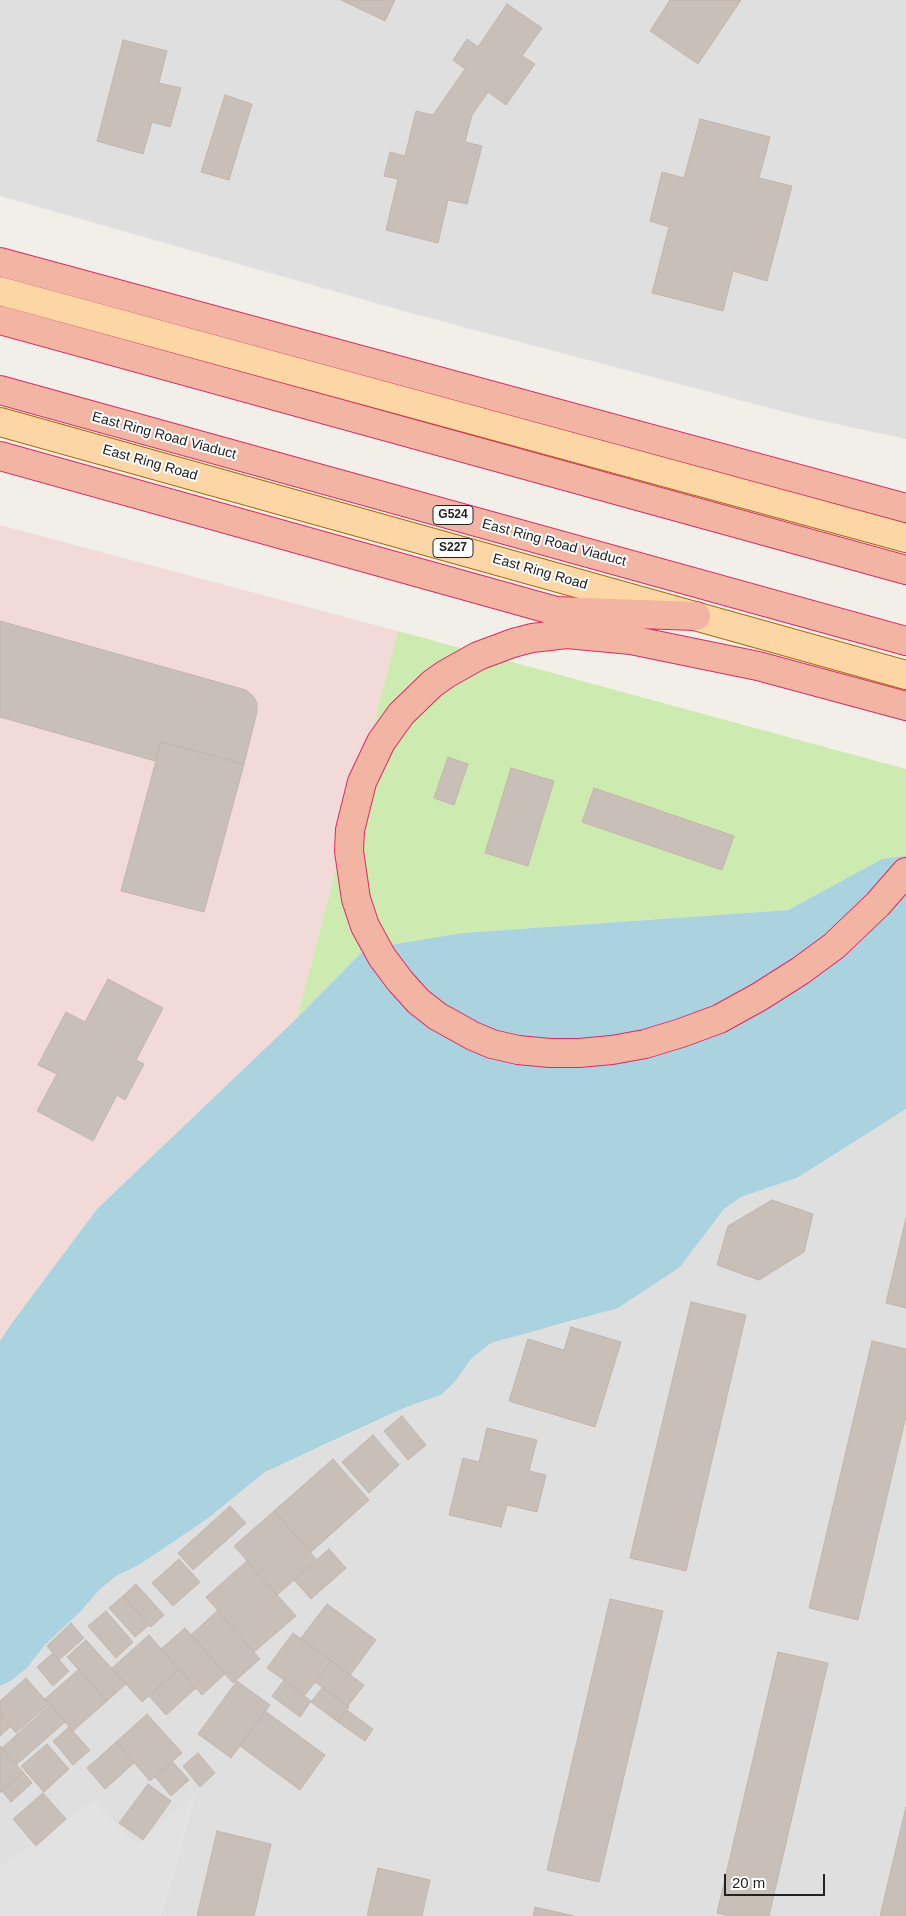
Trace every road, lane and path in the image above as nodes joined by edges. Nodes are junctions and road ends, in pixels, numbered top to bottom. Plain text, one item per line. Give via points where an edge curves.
1 (0, 262) edge
2 (0, 291) edge
3 (0, 320) edge
4 (0, 390) edge
5 (0, 422) edge
6 (0, 456) edge
7 (906, 508) edge
8 (906, 538) edge
9 (906, 570) edge
10 (696, 616) junction
11 (906, 641) edge
12 (906, 675) edge
13 (906, 706) edge
14 (906, 872) edge

1 - 7 highway
2 - 8 main road
3 - 9 highway
4 - 11 highway, East Ring Road Viaduct / G524
5 - 10 main road, East Ring Road / S227
6 - 10 highway via 556,612
10 - 12 main road, East Ring Road / S227
13 - 14 highway via 758,666 631,640 568,634 532,638 478,656 446,674 401,714 381,742 362,782 350,830 349,851 356,899 365,926 382,957 418,1001 437,1016 492,1044 550,1053 612,1050 644,1044 719,1019 767,992 834,946

